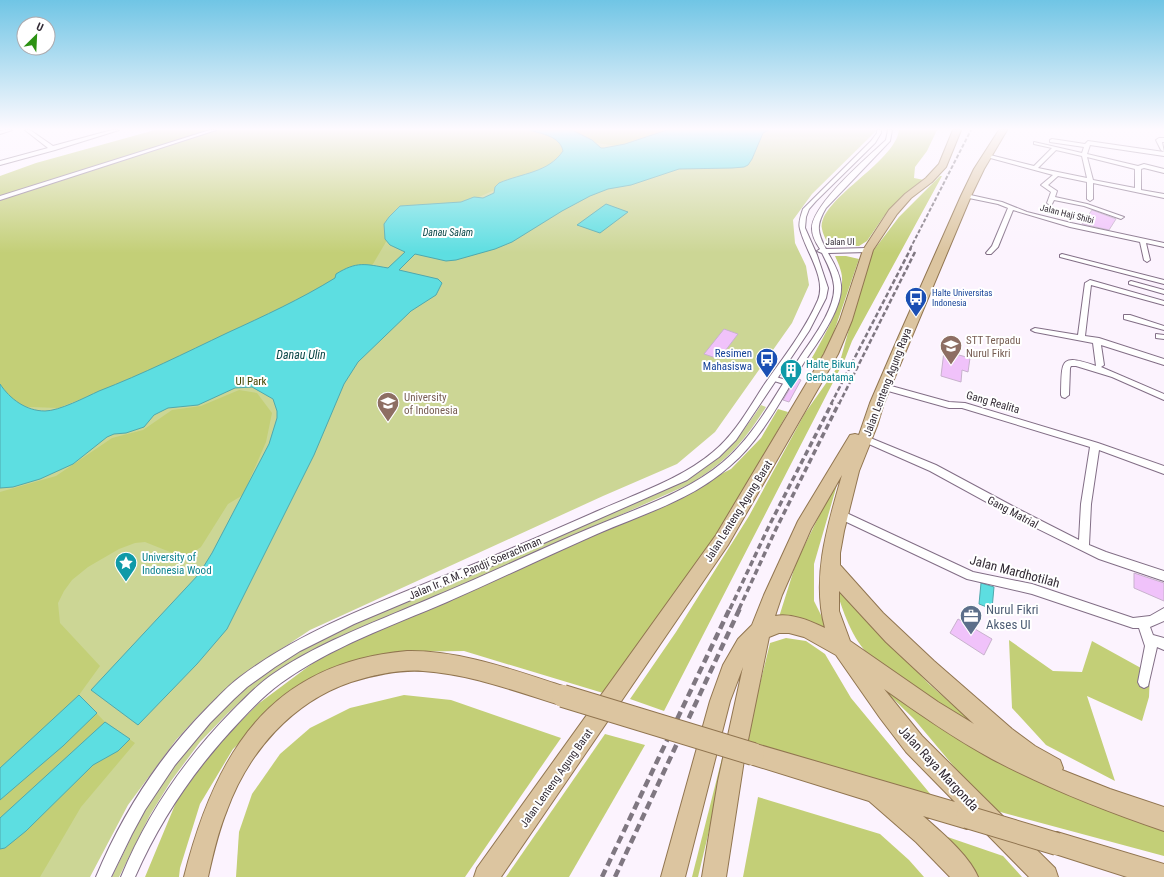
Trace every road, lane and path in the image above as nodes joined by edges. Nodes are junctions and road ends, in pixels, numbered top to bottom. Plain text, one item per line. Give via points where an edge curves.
1 (73, 171) edge
2 (85, 171) edge
3 (844, 171) edge
4 (857, 171) edge
5 (937, 171) edge
6 (977, 171) edge
7 (1046, 171) edge
8 (1088, 171) edge
9 (1138, 171) edge
10 (1057, 174) junction
11 (1090, 180) junction
12 (1138, 190) junction
13 (0, 194) edge
14 (966, 196) junction
15 (1164, 196) edge
16 (0, 198) edge
17 (1090, 198) dead end
18 (1011, 208) junction
19 (806, 209) junction
20 (820, 212) junction
21 (1121, 216) dead end
22 (1143, 242) junction
23 (1164, 246) edge
24 (819, 253) junction
25 (866, 253) junction
26 (989, 253) dead end
27 (1062, 256) dead end
28 (1147, 260) dead end
29 (1164, 282) edge
30 (1131, 283) dead end
31 (1164, 292) edge
32 (1164, 303) edge
33 (1127, 317) dead end
34 (1164, 328) edge
35 (1035, 330) dead end
36 (1082, 337) junction
37 (1096, 340) junction
38 (1164, 362) edge
39 (1100, 365) dead end
40 (773, 378) junction
41 (787, 383) junction
42 (880, 395) junction
43 (1065, 395) dead end
44 (1164, 397) edge
45 (865, 439) junction
46 (1095, 445) junction
47 (1164, 470) edge
48 (840, 514) junction
49 (1084, 547) junction
50 (830, 566) junction
51 (1164, 576) edge
52 (1164, 613) edge
53 (1143, 624) junction
54 (760, 631) junction
55 (1149, 639) junction
56 (1164, 644) edge
57 (844, 648) junction
58 (1144, 682) dead end
59 (871, 790) junction
60 (1164, 818) edge
61 (204, 840) junction
62 (1164, 876) edge
63 (103, 877) edge
64 (128, 877) edge
65 (196, 877) edge
66 (202, 877) edge
67 (486, 877) edge
68 (673, 877) edge
69 (714, 877) edge
70 (966, 877) edge
71 (1046, 877) edge

1 - 13 street
2 - 16 street
3 - 19 street
4 - 20 street
5 - 25 main road, Jalan Lenteng Agung Barat via 893,212
6 - 14 main road, Jalan Lenteng Agung Raya
7 - 10 street
8 - 11 street
9 - 12 street
10 - 11 street
10 - 21 street via 1044,185 1054,191 1050,201 1085,205
11 - 12 street
11 - 17 street
12 - 15 street
14 - 18 street, Jalan Haji Shibi via 995,201
14 - 42 main road, Jalan Lenteng Agung Raya
18 - 22 street, Jalan Haji Shibi
18 - 26 street via 995,247
19 - 20 street
19 - 24 street via 802,228
20 - 24 street via 815,228
22 - 23 street, Jalan Haji Shibi
22 - 28 street
24 - 25 street, Jalan UI
24 - 40 street, Jalan Ir. R.M. Pandji Soerachman via 824,288 822,298 805,331
24 - 41 street, Jalan Ir. R.M. Pandji Soerachman via 836,279 838,290 835,303
25 - 67 main road, Jalan Lenteng Agung Barat via 846,320 831,354 722,540
27 - 29 street
30 - 31 street
32 - 36 street via 1090,282
33 - 34 street
35 - 36 street
36 - 37 street
37 - 38 street
37 - 39 street
40 - 41 street
40 - 63 street, Jalan Ir. R.M. Pandji Soerachman via 733,438 716,455 684,477 333,628 284,654 245,681 196,727 127,828
41 - 64 street, Jalan Ir. R.M. Pandji Soerachman via 742,449 711,476 693,487 443,599 342,640 285,672 264,688 227,724 188,770 149,830
42 - 45 main road, Jalan Lenteng Agung Raya
42 - 46 street, Gang Realita via 949,405 962,404
42 - 54 main road via 850,451 804,526
43 - 44 street via 1066,368 1068,362 1072,362 1116,376
45 - 48 main road, Jalan Lenteng Agung Raya via 851,471
45 - 49 street, Gang Matrial via 920,461
46 - 47 street, Gang Realita
46 - 49 street via 1086,504
48 - 50 main road, Jalan Lenteng Agung Raya
48 - 53 street, Jalan Mardhotilah via 971,576 1015,584 1122,620
49 - 51 street, Gang Matrial
50 - 57 main road, Jalan Lenteng Agung Raya via 830,610
50 - 60 main road via 850,591 907,650 1001,734 1049,766
52 - 53 street
53 - 55 street
54 - 57 main road via 777,625 795,626 814,632
54 - 68 main road via 743,647 728,677 695,789
54 - 69 main road via 729,781
55 - 56 street
55 - 58 street via 1151,646
57 - 60 main road via 932,709 1004,753 1061,781
57 - 71 main road, Jalan Raya Margonda via 887,711 914,744
59 - 61 main road, bridge via 468,668 405,661 341,675 287,705 250,743 231,773 215,806
59 - 62 main road, bridge
59 - 70 main road via 932,840
61 - 65 main road
61 - 66 main road

